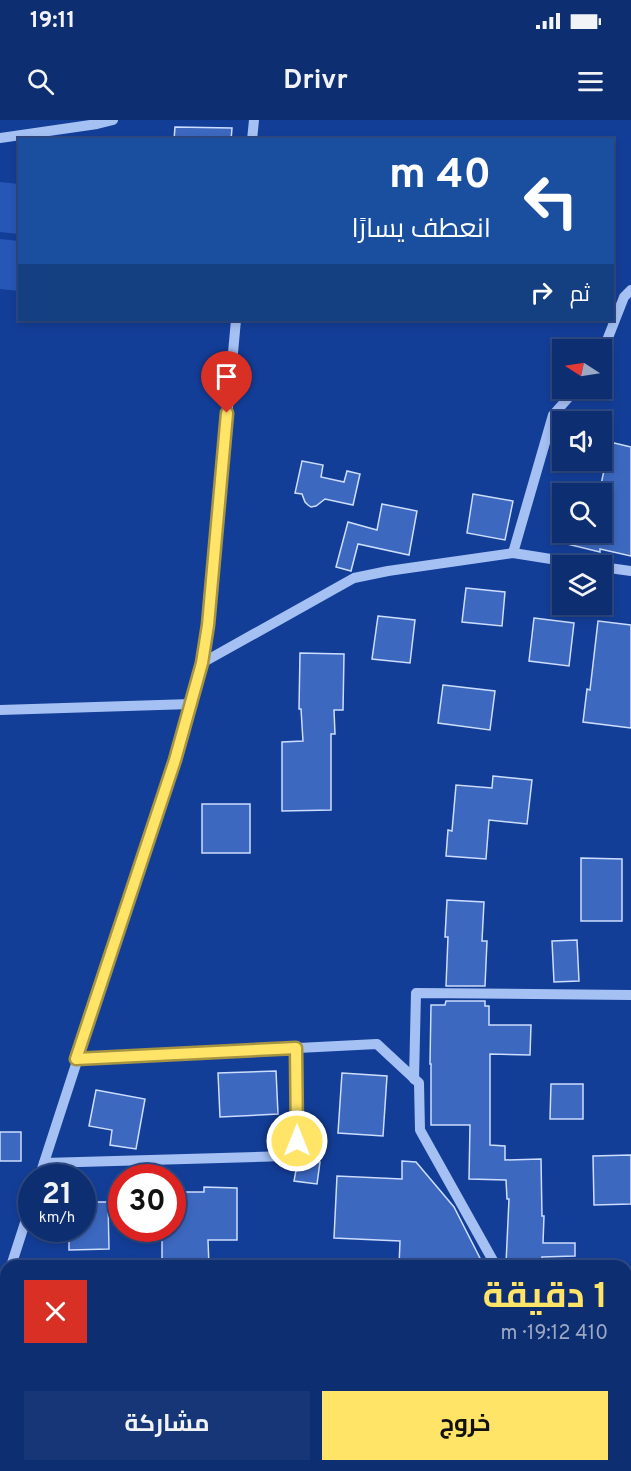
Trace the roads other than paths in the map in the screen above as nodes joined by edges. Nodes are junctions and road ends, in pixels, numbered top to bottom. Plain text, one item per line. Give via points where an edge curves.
1 (113, 120) edge
2 (254, 120) edge
3 (0, 138) edge
4 (252, 138) edge
5 (631, 290) edge
6 (236, 321) edge
7 (608, 339) edge
8 (568, 399) edge
9 (513, 553) junction
10 (552, 559) edge
11 (612, 568) edge
12 (631, 571) edge
13 (202, 663) junction
14 (191, 704) junction
15 (0, 710) edge
16 (631, 995) edge
17 (296, 1048) junction
18 (76, 1059) junction
19 (414, 1079) junction
20 (44, 1163) joint
21 (19, 1242) edge
22 (13, 1260) edge
23 (493, 1260) edge

1 - 3 street
2 - 4 street
5 - 7 street via 624,297
6 - 13 street
8 - 9 street via 553,416
9 - 10 street
9 - 13 street via 354,578
11 - 12 street
13 - 14 street
14 - 15 street
14 - 18 street
16 - 19 street via 416,993
17 - 18 street
17 - 19 street via 377,1044
17 - 20 street via 297,1141 287,1155
18 - 20 street
19 - 23 street via 419,1083 420,1130
21 - 22 street

